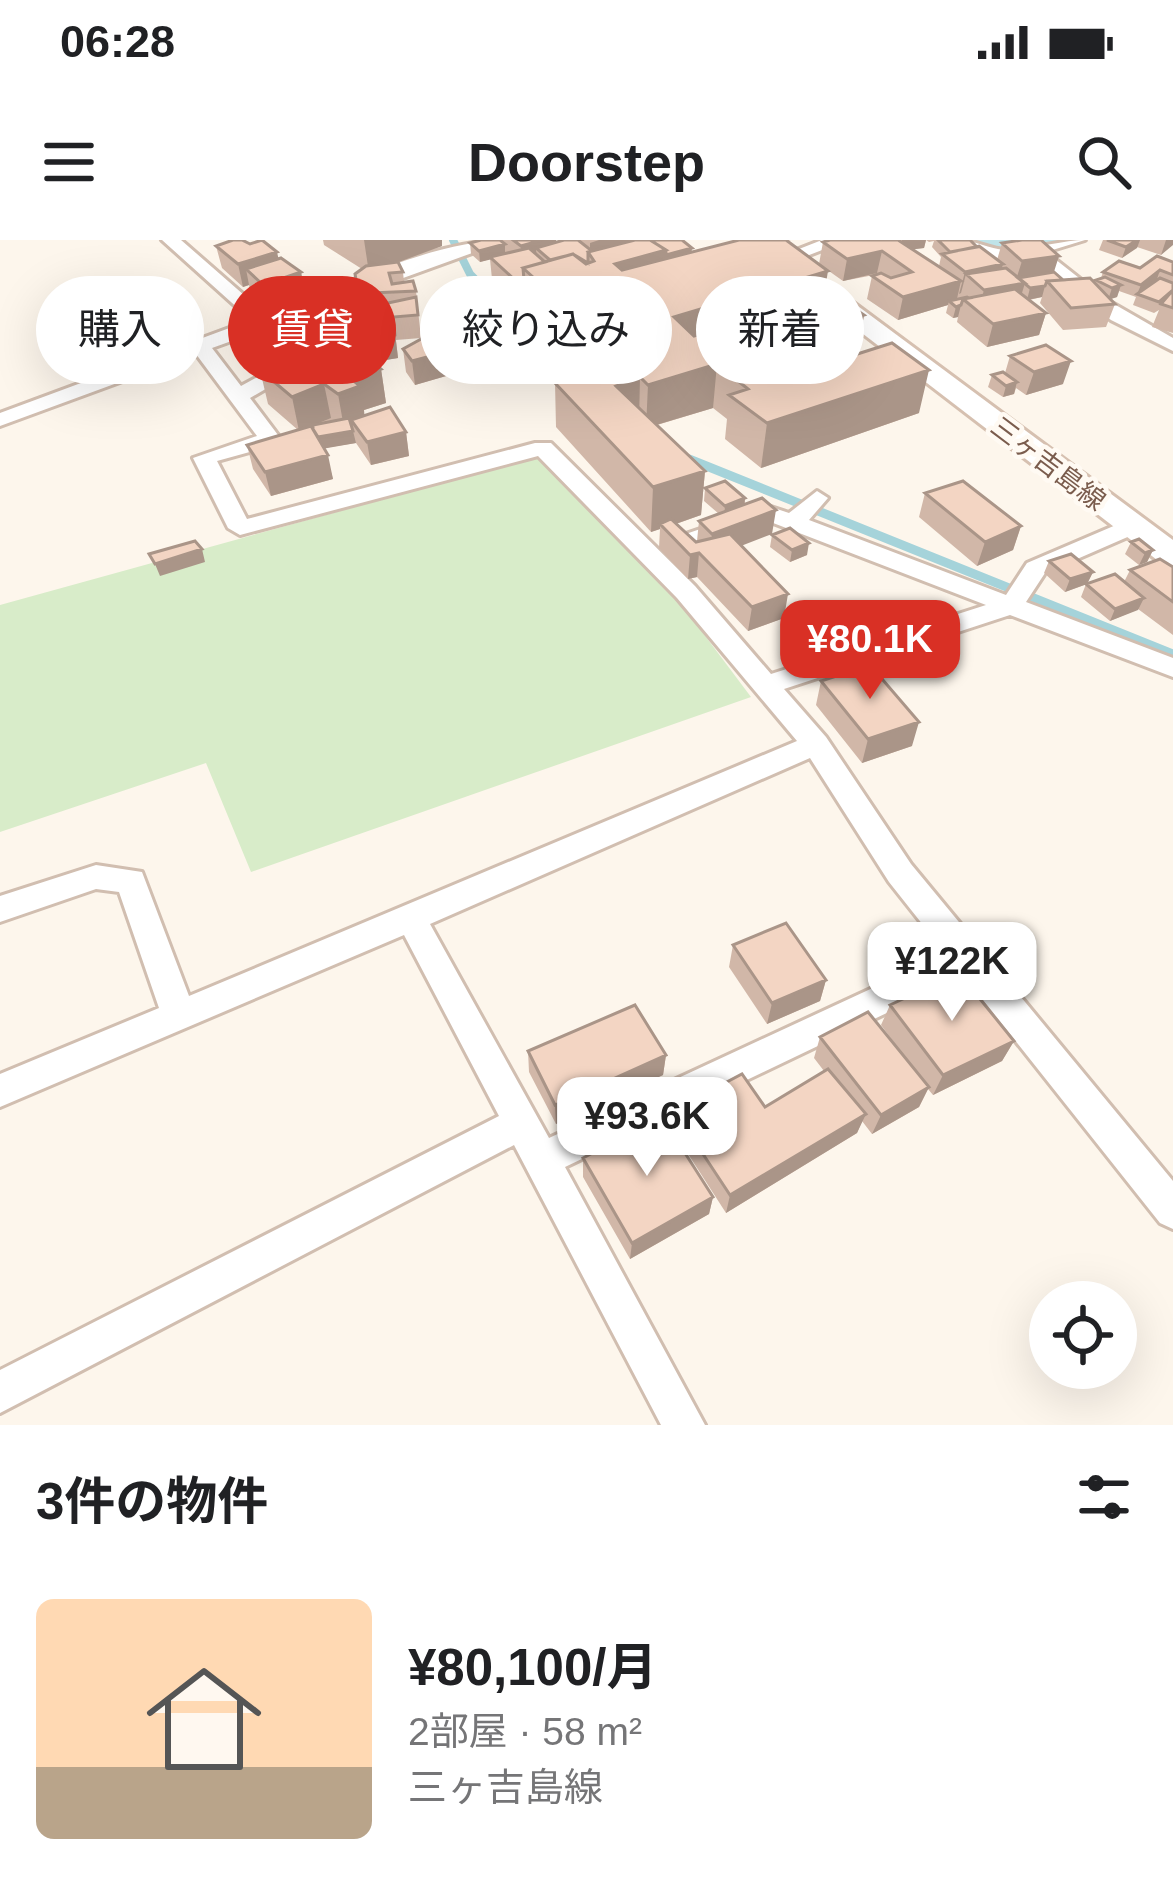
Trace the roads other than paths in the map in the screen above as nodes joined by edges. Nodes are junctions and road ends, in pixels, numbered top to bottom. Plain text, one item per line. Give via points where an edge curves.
1 (171, 240) edge
2 (499, 240) edge
3 (753, 240) edge
4 (839, 240) edge
5 (966, 240) edge
6 (1076, 240) edge
7 (1035, 251) junction
8 (780, 260) junction
9 (396, 276) edge
10 (228, 290) edge
11 (1173, 345) edge
12 (204, 351) edge
13 (97, 384) edge
14 (260, 384) edge
15 (237, 396) junction
16 (0, 420) edge
17 (817, 498) dead end
18 (793, 523) junction
19 (1132, 527) junction
20 (676, 545) edge
21 (1173, 556) edge
22 (1017, 596) junction
23 (1173, 668) edge
24 (765, 685) junction
25 (816, 744) junction
26 (0, 909) edge
27 (411, 918) junction
28 (969, 958) junction
29 (179, 1016) junction
30 (0, 1091) edge
31 (521, 1123) junction
32 (542, 1160) junction
33 (1173, 1210) edge
34 (0, 1392) edge
35 (684, 1425) edge

1 - 10 street
2 - 9 street
3 - 8 main road, 三ヶ吉島線
4 - 8 street
5 - 7 street via 1004,256
6 - 7 street
7 - 11 street via 1076,289
8 - 19 main road, 三ヶ吉島線
12 - 15 street
13 - 16 street
14 - 15 street
15 - 24 street via 270,439 204,458 240,528 542,448 686,592
17 - 18 street
18 - 20 street via 768,513
18 - 22 street
19 - 21 main road, 三ヶ吉島線
19 - 22 street via 1036,568
22 - 23 street
22 - 24 street
24 - 25 street
25 - 27 street
25 - 28 street via 900,872
26 - 29 street via 96,877 131,881
27 - 29 street
27 - 31 street
28 - 32 street
28 - 33 street
29 - 30 street
31 - 32 street
31 - 34 street
32 - 35 street

